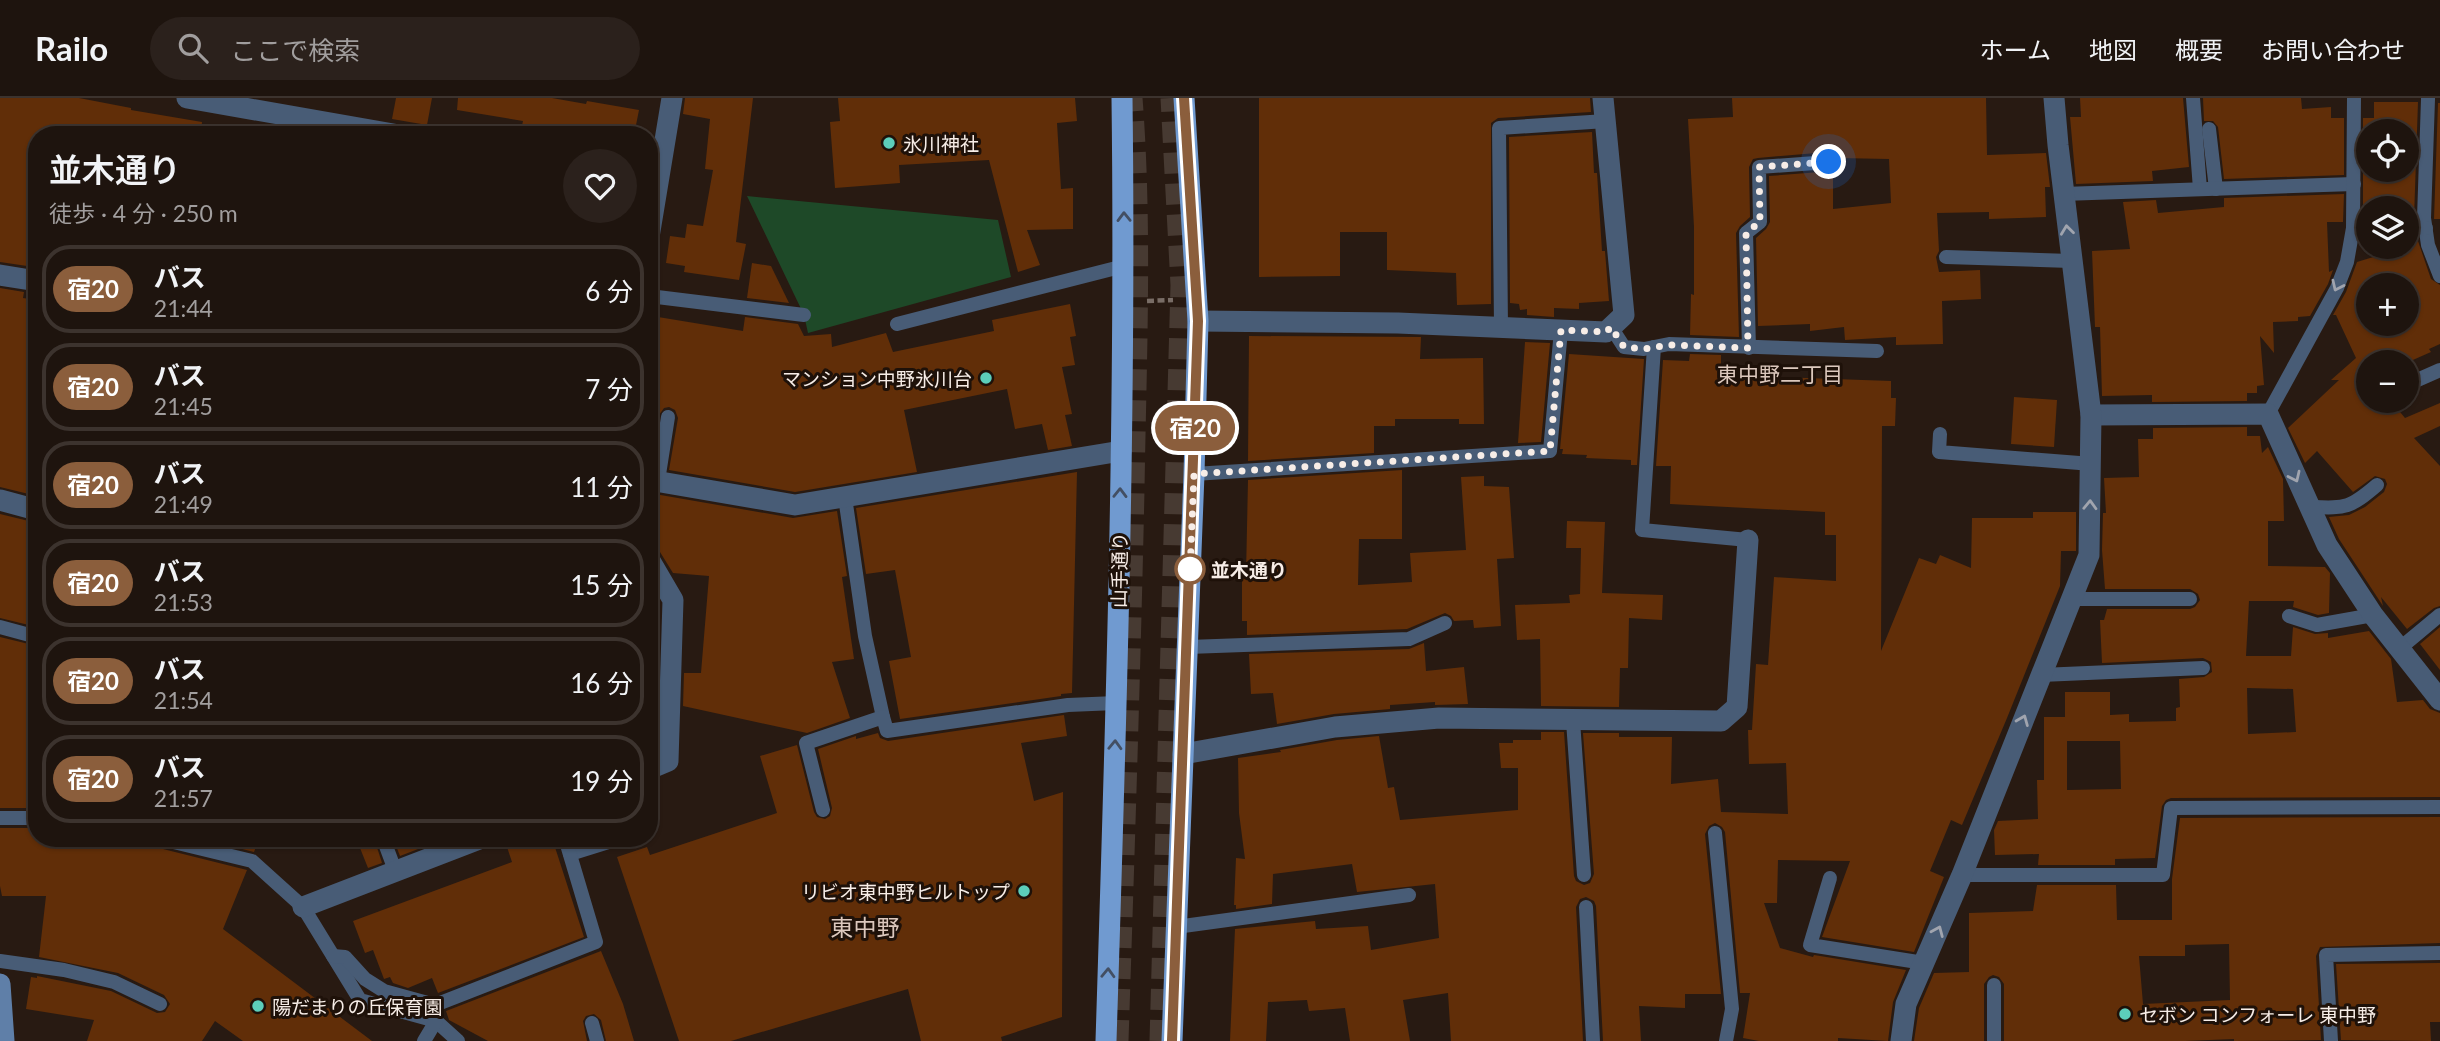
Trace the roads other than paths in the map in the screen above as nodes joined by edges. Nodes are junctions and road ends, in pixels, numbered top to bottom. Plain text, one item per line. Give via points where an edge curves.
1 (187, 98) edge
2 (672, 98) edge
3 (1122, 98) edge
4 (1184, 98) edge
5 (1603, 98) edge
6 (2054, 98) edge
7 (2193, 98) edge
8 (2354, 98) edge
9 (2419, 98) edge
10 (2428, 98) edge
11 (1606, 121) junction
12 (347, 126) edge
13 (2209, 129) dead end
14 (658, 161) edge
15 (1829, 162) dead end
16 (2354, 184) junction
17 (2200, 189) junction
18 (2216, 189) junction
19 (2063, 194) junction
20 (2356, 199) edge
21 (2419, 228) edge
22 (2426, 228) junction
23 (2356, 238) edge
24 (1946, 257) dead end
25 (2071, 261) junction
26 (1124, 266) junction
27 (0, 275) edge
28 (2440, 276) edge
29 (28, 280) edge
30 (658, 297) edge
31 (804, 315) dead end
32 (1198, 321) junction
33 (897, 324) dead end
34 (1502, 327) junction
35 (1611, 327) junction
36 (1561, 330) junction
37 (1654, 347) junction
38 (1748, 348) junction
39 (1877, 351) dead end
40 (2440, 370) edge
41 (2419, 379) edge
42 (2268, 414) junction
43 (2091, 415) junction
44 (668, 417) dead end
45 (1940, 434) dead end
46 (1121, 451) junction
47 (658, 459) edge
48 (2092, 464) junction
49 (1194, 474) junction
50 (658, 481) edge
51 (2377, 485) dead end
52 (845, 497) junction
53 (0, 500) edge
54 (2309, 507) junction
55 (28, 508) edge
56 (1748, 540) joint
57 (658, 574) edge
58 (2071, 599) junction
59 (2189, 599) dead end
60 (2373, 615) junction
61 (2440, 615) edge
62 (2288, 616) dead end
63 (1445, 623) dead end
64 (0, 627) edge
65 (28, 635) edge
66 (1188, 647) junction
67 (2399, 649) junction
68 (2203, 668) dead end
69 (2041, 675) junction
70 (2440, 700) edge
71 (1116, 703) junction
72 (883, 717) junction
73 (1573, 720) junction
74 (1183, 754) junction
75 (658, 765) edge
76 (2440, 807) edge
77 (824, 810) dead end
78 (0, 818) edge
79 (28, 818) edge
80 (1715, 833) dead end
81 (195, 847) edge
82 (386, 847) edge
83 (460, 847) edge
84 (568, 847) edge
85 (592, 847) edge
86 (570, 854) junction
87 (396, 873) junction
88 (1584, 875) dead end
89 (1962, 875) junction
90 (1830, 878) dead end
91 (1409, 895) dead end
92 (303, 907) junction
93 (1586, 907) dead end
94 (1176, 927) junction
95 (2440, 953) edge
96 (333, 956) junction
97 (0, 961) edge
98 (1924, 962) junction
99 (0, 984) edge
100 (1994, 985) dead end
101 (160, 1004) dead end
102 (436, 1021) junction
103 (592, 1023) dead end
104 (4, 1041) edge
105 (424, 1041) edge
106 (458, 1041) edge
107 (597, 1041) edge
108 (1106, 1041) edge
109 (1172, 1041) edge
110 (1593, 1041) edge
111 (1726, 1041) edge
112 (1901, 1041) edge
113 (1994, 1041) edge
114 (2331, 1041) edge

1 - 12 street
2 - 14 street
26 -> 3 main road, 山手通り
4 - 32 main road
5 - 11 street
6 - 19 street
7 - 17 lane
8 - 16 lane
9 - 10 lane
10 - 22 lane
11 - 34 lane via 1499,128
11 - 35 street via 1623,314
13 - 18 lane
15 - 38 lane via 1759,167 1760,222 1746,233
16 - 18 lane
16 - 20 lane
17 - 18 lane
17 - 19 lane
25 -> 19 street
21 - 22 lane
22 - 28 lane
23 -> 42 lane via 2337,288
24 - 25 lane
25 - 43 street
26 - 33 lane
26 - 46 main road, 山手通り
27 - 29 street
30 - 31 lane
32 - 34 street
32 - 49 main road
34 - 36 street
35 - 36 street via 1606,332
35 - 37 lane via 1624,347
36 - 49 lane via 1550,451
37 - 38 lane
37 - 56 lane via 1642,530
38 - 39 lane
40 - 41 lane
42 - 43 street
42 -> 54 street
43 - 48 street
44 - 47 lane
45 - 48 lane via 1939,452
46 - 52 street
71 -> 46 main road, 山手通り
58 -> 48 street via 2089,555
49 - 66 main road
50 - 52 street via 795,505
51 - 54 lane via 2356,503
52 - 72 lane via 865,636
53 - 55 street
54 - 60 street via 2327,545
56 - 73 street via 1737,707 1721,721
57 - 75 street via 673,600 668,761
58 - 59 lane
58 - 69 street
60 - 62 lane via 2317,625
60 - 67 street
61 - 67 lane
63 - 66 lane via 1409,639
64 - 65 lane
66 - 74 main road
67 - 70 street
68 - 69 lane
89 -> 69 street
71 - 72 lane via 1068,705 887,731
108 -> 71 main road, 山手通り
72 - 77 lane via 806,743
73 - 74 street via 1426,719 1335,727
73 - 88 lane
74 - 94 main road
76 - 89 lane via 2171,808 2163,875
78 - 79 lane
80 - 111 lane via 1732,1009
81 - 92 lane via 253,861
82 - 87 lane
83 - 87 street
84 - 86 lane
85 - 86 lane
86 - 96 lane via 596,942 435,1005 384,991 345,957
87 - 92 street
98 -> 89 street
90 - 98 lane via 1810,945
91 - 94 lane
92 - 96 lane
93 - 110 lane
94 - 109 main road
95 - 114 lane via 2326,955
96 - 102 lane via 360,1000
97 - 101 lane via 114,982
98 - 112 street via 1906,1004
99 - 104 street
100 - 113 lane
102 - 105 lane
102 - 106 lane
103 - 107 lane

